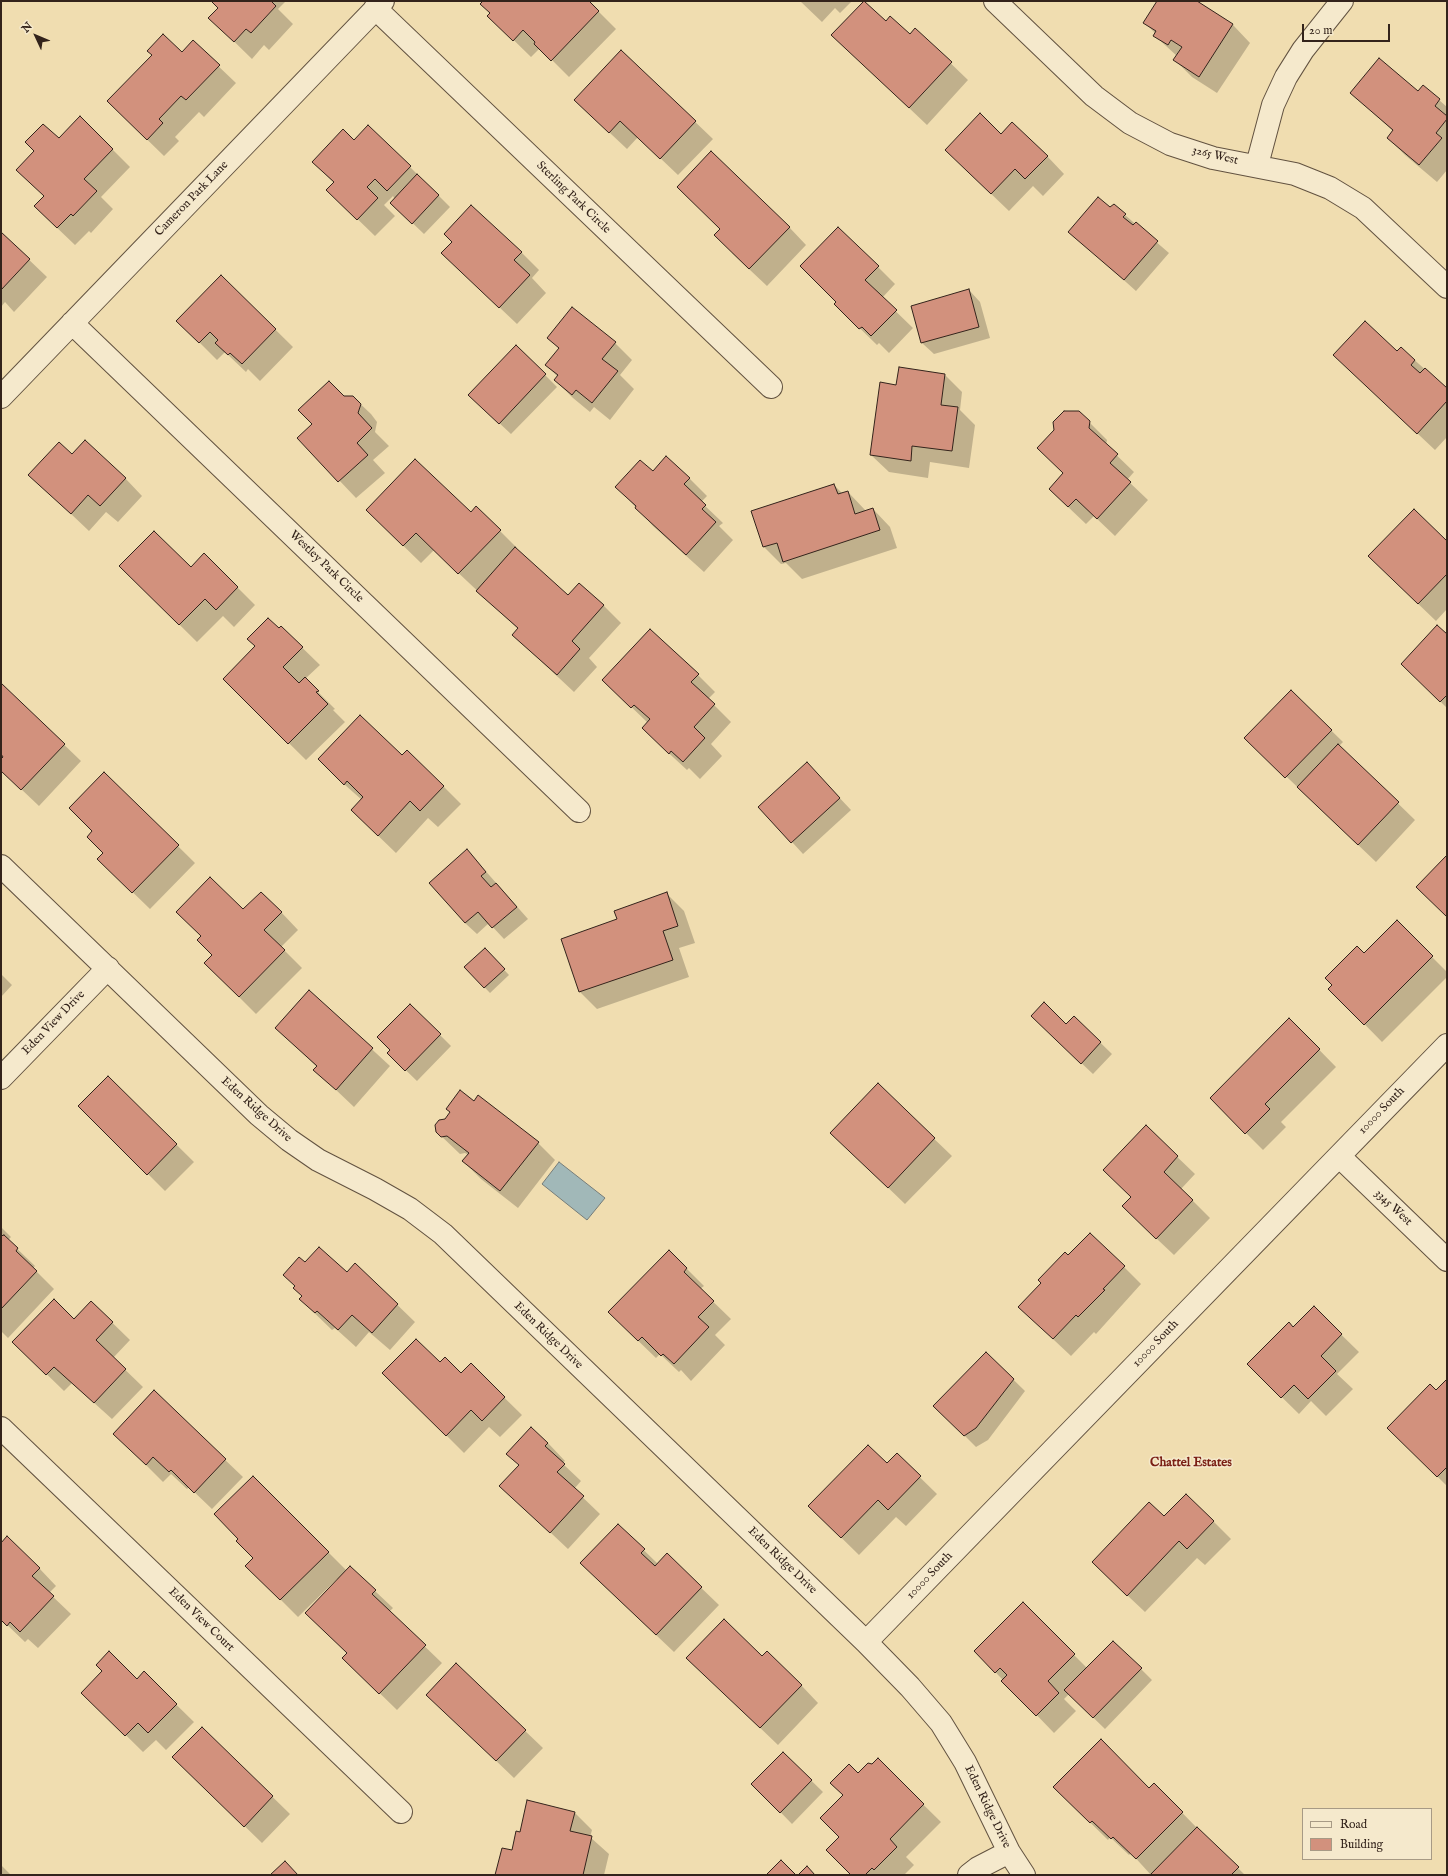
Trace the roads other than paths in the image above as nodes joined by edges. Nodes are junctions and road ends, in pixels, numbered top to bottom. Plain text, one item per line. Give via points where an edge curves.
1 (995, 1) edge
2 (1342, 1) edge
3 (379, 5) edge
4 (1257, 165) junction
5 (1447, 287) edge
6 (72, 323) junction
7 (771, 387) dead end
8 (1, 397) edge
9 (579, 811) dead end
10 (1, 866) edge
11 (108, 968) junction
12 (1447, 1045) edge
13 (1, 1078) edge
14 (1339, 1156) junction
15 (1447, 1260) edge
16 (1, 1428) edge
17 (866, 1642) junction
18 (401, 1812) dead end
19 (1009, 1852) junction
20 (970, 1875) edge
21 (1024, 1875) edge

1 - 4 street, 3265 West via 1094,96 1130,123 1170,144 1213,158
2 - 4 street via 1303,50 1286,77 1273,105
3 - 6 street, Cameron Park Lane
3 - 7 street, Sterling Park Circle
4 - 5 street, 3265 West via 1295,174 1363,208
6 - 8 street, Cameron Park Lane
6 - 9 street, Westley Park Circle
10 - 11 street, Eden Ridge Drive
11 - 13 street, Eden View Drive
11 - 17 street, Eden Ridge Drive via 259,1115 289,1140 318,1160 410,1209 443,1234
12 - 14 street, 10000 South
14 - 15 street, 3345 West
14 - 17 street, 10000 South
16 - 18 street, Eden View Court
17 - 19 street, Eden Ridge Drive via 941,1723 965,1762
19 - 20 street
19 - 21 street, Eden Ridge Drive

